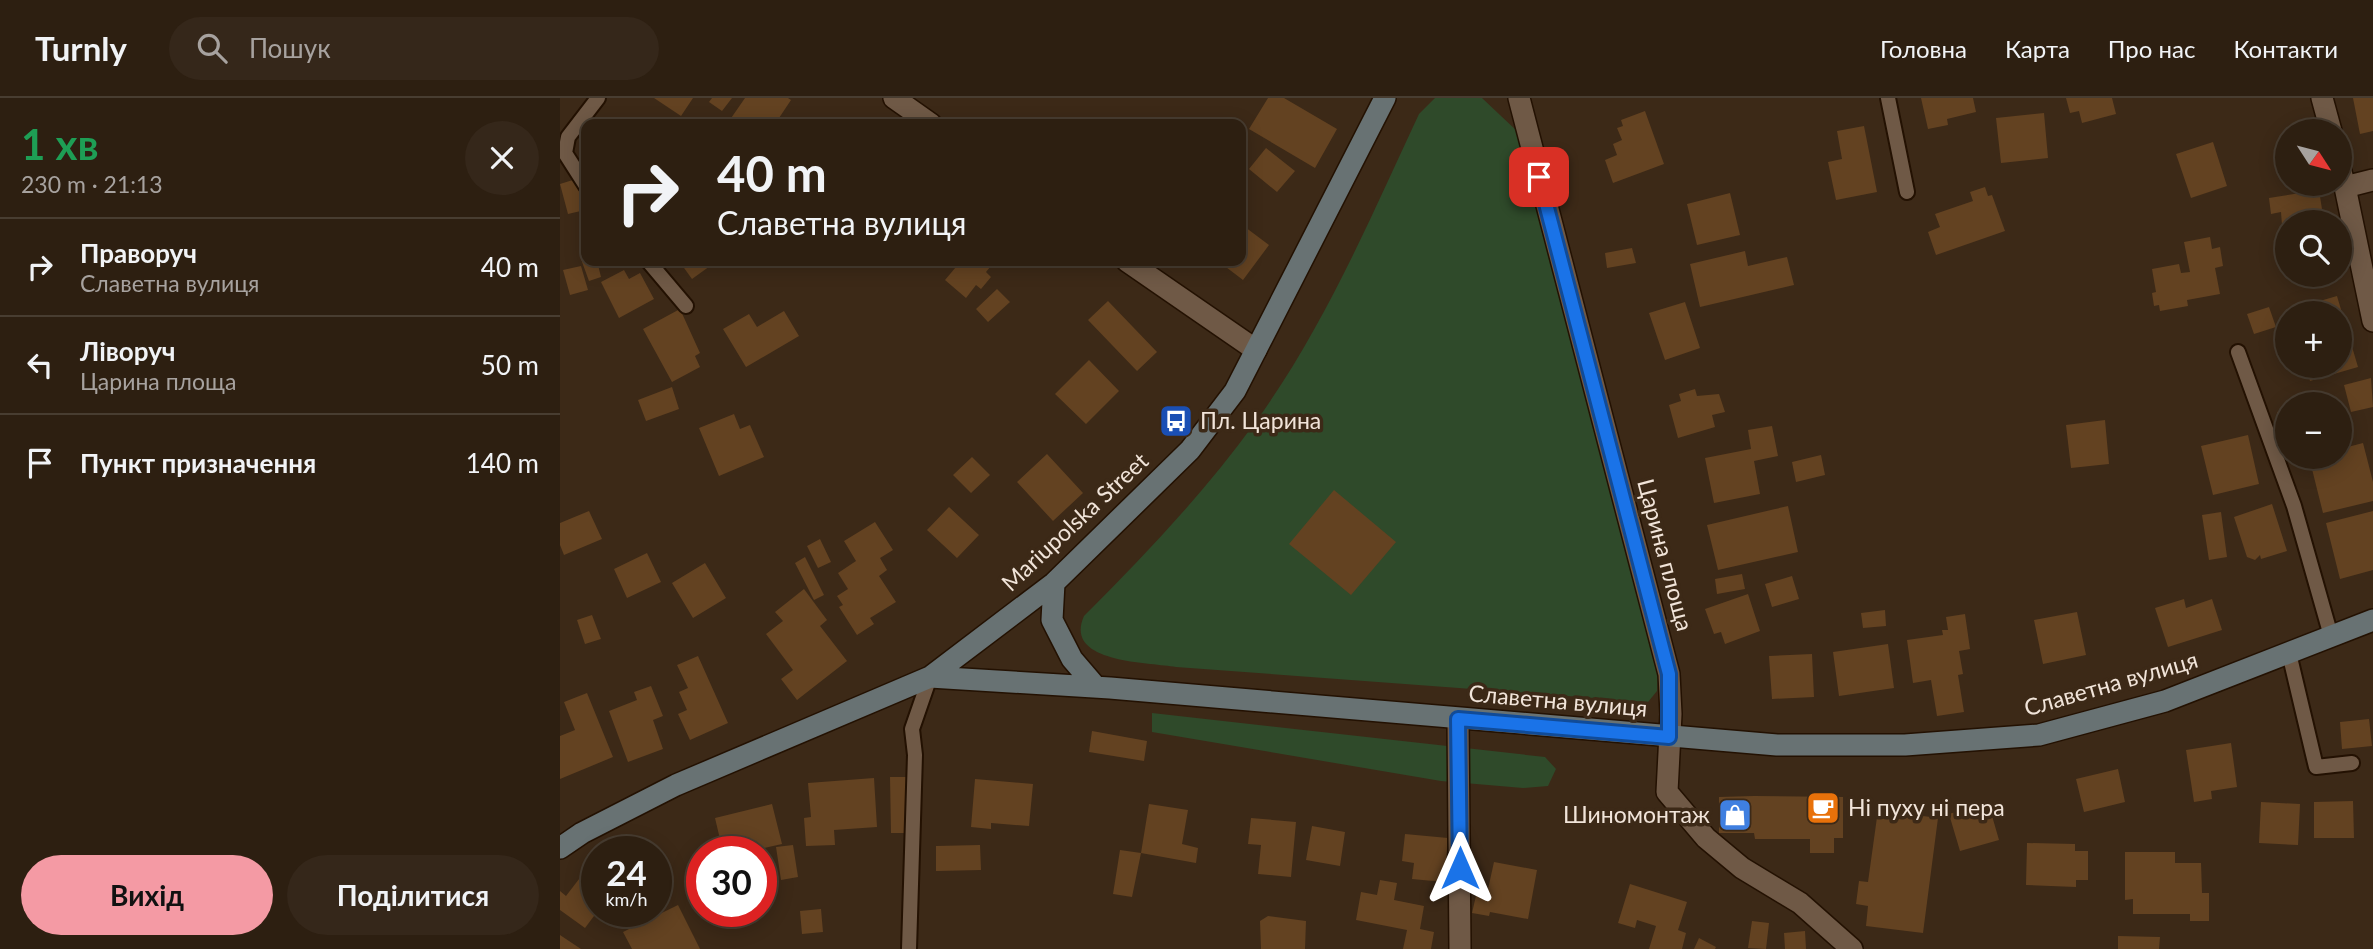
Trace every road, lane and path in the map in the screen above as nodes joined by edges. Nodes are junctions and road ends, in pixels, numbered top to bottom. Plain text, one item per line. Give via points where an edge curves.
1 (598, 98) edge
2 (894, 98) edge
3 (1385, 98) edge
4 (1519, 98) edge
5 (1888, 98) edge
6 (2322, 98) edge
7 (582, 119) edge
8 (924, 119) edge
9 (2327, 119) edge
10 (581, 120) edge
11 (581, 178) edge
12 (2352, 179) edge
13 (2373, 180) edge
14 (1907, 192) dead end
15 (2346, 196) edge
16 (652, 266) edge
17 (1134, 266) edge
18 (686, 306) dead end
19 (2373, 321) edge
20 (1256, 350) junction
21 (2238, 352) dead end
22 (1054, 583) junction
23 (2373, 620) edge
24 (2331, 636) junction
25 (2289, 653) junction
26 (930, 677) junction
27 (1096, 687) junction
28 (1458, 719) junction
29 (1669, 737) junction
30 (2352, 763) dead end
31 (582, 833) junction
32 (560, 839) edge
33 (560, 848) edge
34 (909, 949) edge
35 (1460, 949) edge
36 (1852, 949) edge

1 - 7 lane
2 - 8 street
3 - 20 main road, Mariupolska Street
4 - 29 street, Царина площа via 1669,674
5 - 14 lane
6 - 9 street
10 - 11 lane via 568,137 565,153
12 - 13 street
15 - 19 street
16 - 18 lane
17 - 20 street
20 - 22 main road, Mariupolska Street via 1235,391 1190,450
21 - 24 lane via 2294,506
22 - 26 main road, Mariupolska Street
22 - 27 main road via 1052,620 1072,659
23 - 24 main road, Славетна вулиця
24 - 25 main road, Славетна вулиця
25 - 29 main road, Славетна вулиця via 2165,701 2039,735 1905,746 1777,745
25 - 30 lane via 2316,767
26 - 27 main road, Славетна вулиця
26 - 31 main road, Mariupolska Street via 676,785
26 - 34 lane via 912,729
27 - 28 main road, Славетна вулиця
28 - 29 main road, Славетна вулиця
28 - 35 street
29 - 36 street, Царина площа via 1667,792 1690,820 1742,868 1800,903
31 - 32 street
31 - 33 main road, Mariupolska Street

